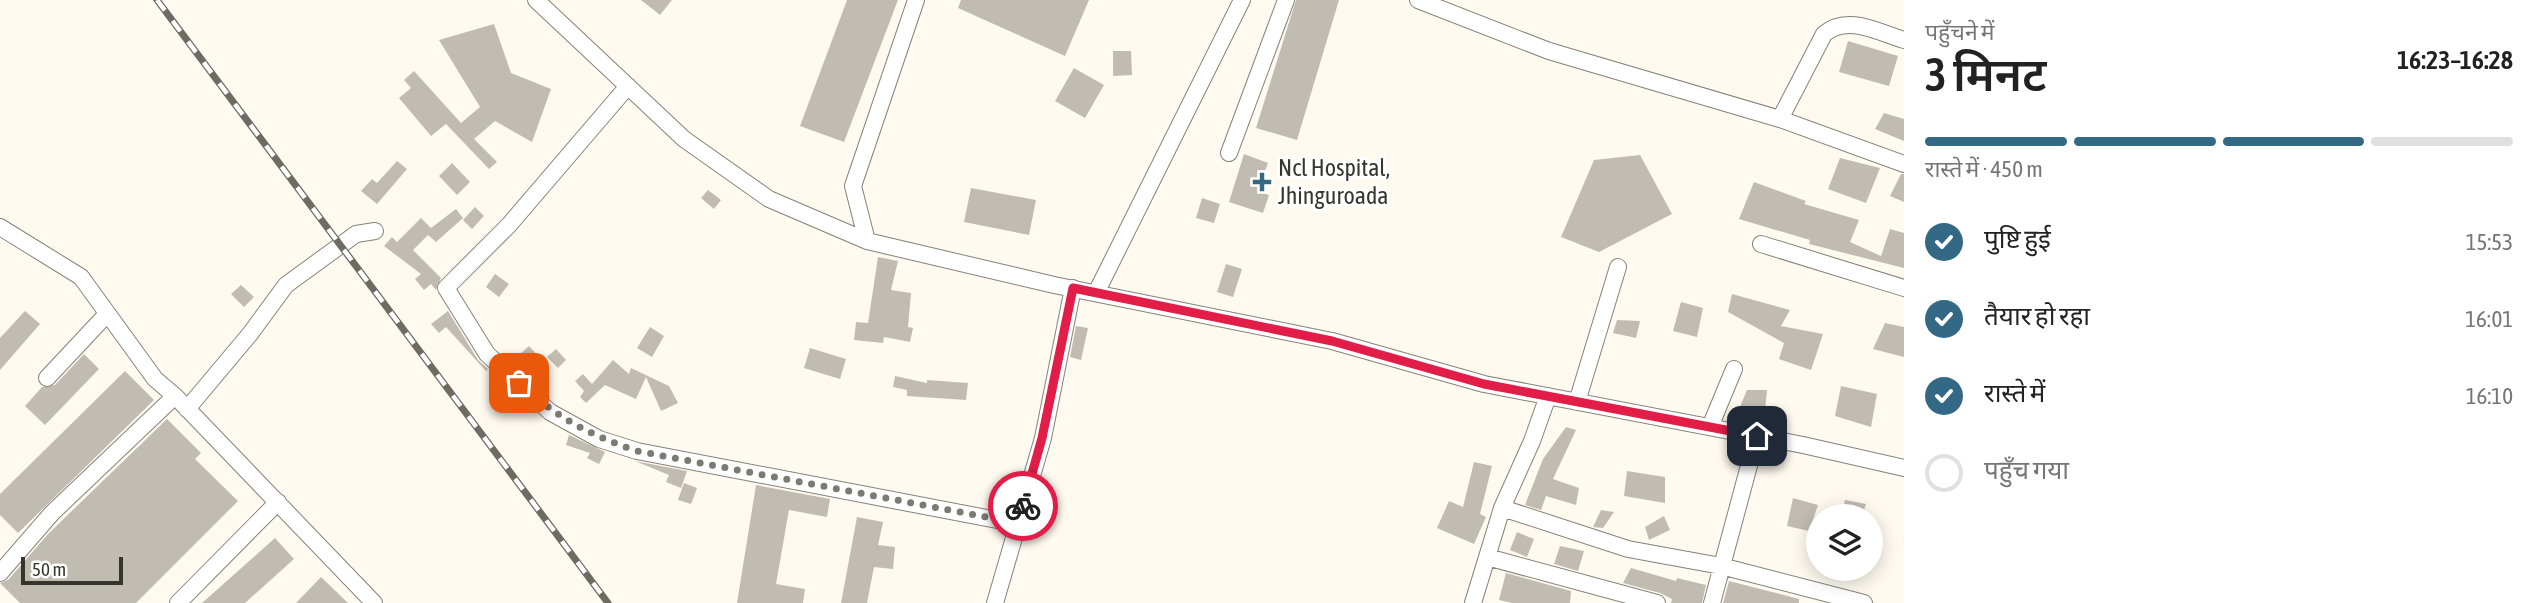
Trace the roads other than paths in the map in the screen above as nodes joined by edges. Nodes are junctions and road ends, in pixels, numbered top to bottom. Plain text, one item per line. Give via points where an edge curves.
1 (916, 0) edge
2 (1242, 0) edge
3 (1286, 0) edge
4 (1418, 0) edge
5 (541, 3) edge
6 (1904, 40) edge
7 (628, 86) junction
8 (1780, 119) junction
9 (1229, 153) dead end
10 (1904, 164) edge
11 (0, 227) edge
12 (375, 231) dead end
13 (866, 241) junction
14 (1761, 244) dead end
15 (1618, 267) dead end
16 (1073, 288) junction
17 (1904, 288) edge
18 (1096, 293) junction
19 (107, 314) junction
20 (1734, 369) dead end
21 (47, 378) dead end
22 (175, 396) junction
23 (1548, 396) junction
24 (1577, 402) junction
25 (187, 409) junction
26 (1710, 427) junction
27 (1757, 436) junction
28 (1904, 468) edge
29 (278, 502) junction
30 (1502, 508) junction
31 (1018, 523) junction
32 (1487, 557) junction
33 (1721, 566) junction
34 (0, 573) edge
35 (1802, 586) junction
36 (1622, 598) edge
37 (363, 599) edge
38 (178, 603) edge
39 (995, 603) edge
40 (1473, 603) edge
41 (1657, 603) edge
42 (1712, 603) edge
43 (1799, 603) edge
44 (1864, 603) edge

1 - 13 street via 853,186
2 - 18 street
3 - 9 street
4 - 8 street via 1549,51
5 - 7 street
6 - 8 street via 1849,23 1833,25
7 - 13 street via 684,139 769,199
7 - 31 street via 509,225 446,288 487,354 550,412 599,439 637,451
8 - 10 street
11 - 19 street via 81,276
12 - 25 street via 356,234 286,285
13 - 16 street
14 - 17 street
15 - 24 street
16 - 18 street
16 - 31 street via 1042,438
18 - 23 street via 1332,341 1484,384
19 - 21 street
19 - 22 street via 155,379
20 - 26 street
22 - 25 street
22 - 34 street via 52,513
23 - 24 street
23 - 30 street
24 - 26 street
25 - 29 street
26 - 27 street
27 - 28 street
27 - 33 street
29 - 37 street
29 - 38 street
30 - 32 street
30 - 33 street via 1628,550
31 - 39 street
32 - 36 street
32 - 40 street
33 - 35 street
33 - 42 street
35 - 43 street
35 - 44 street
36 - 41 street

